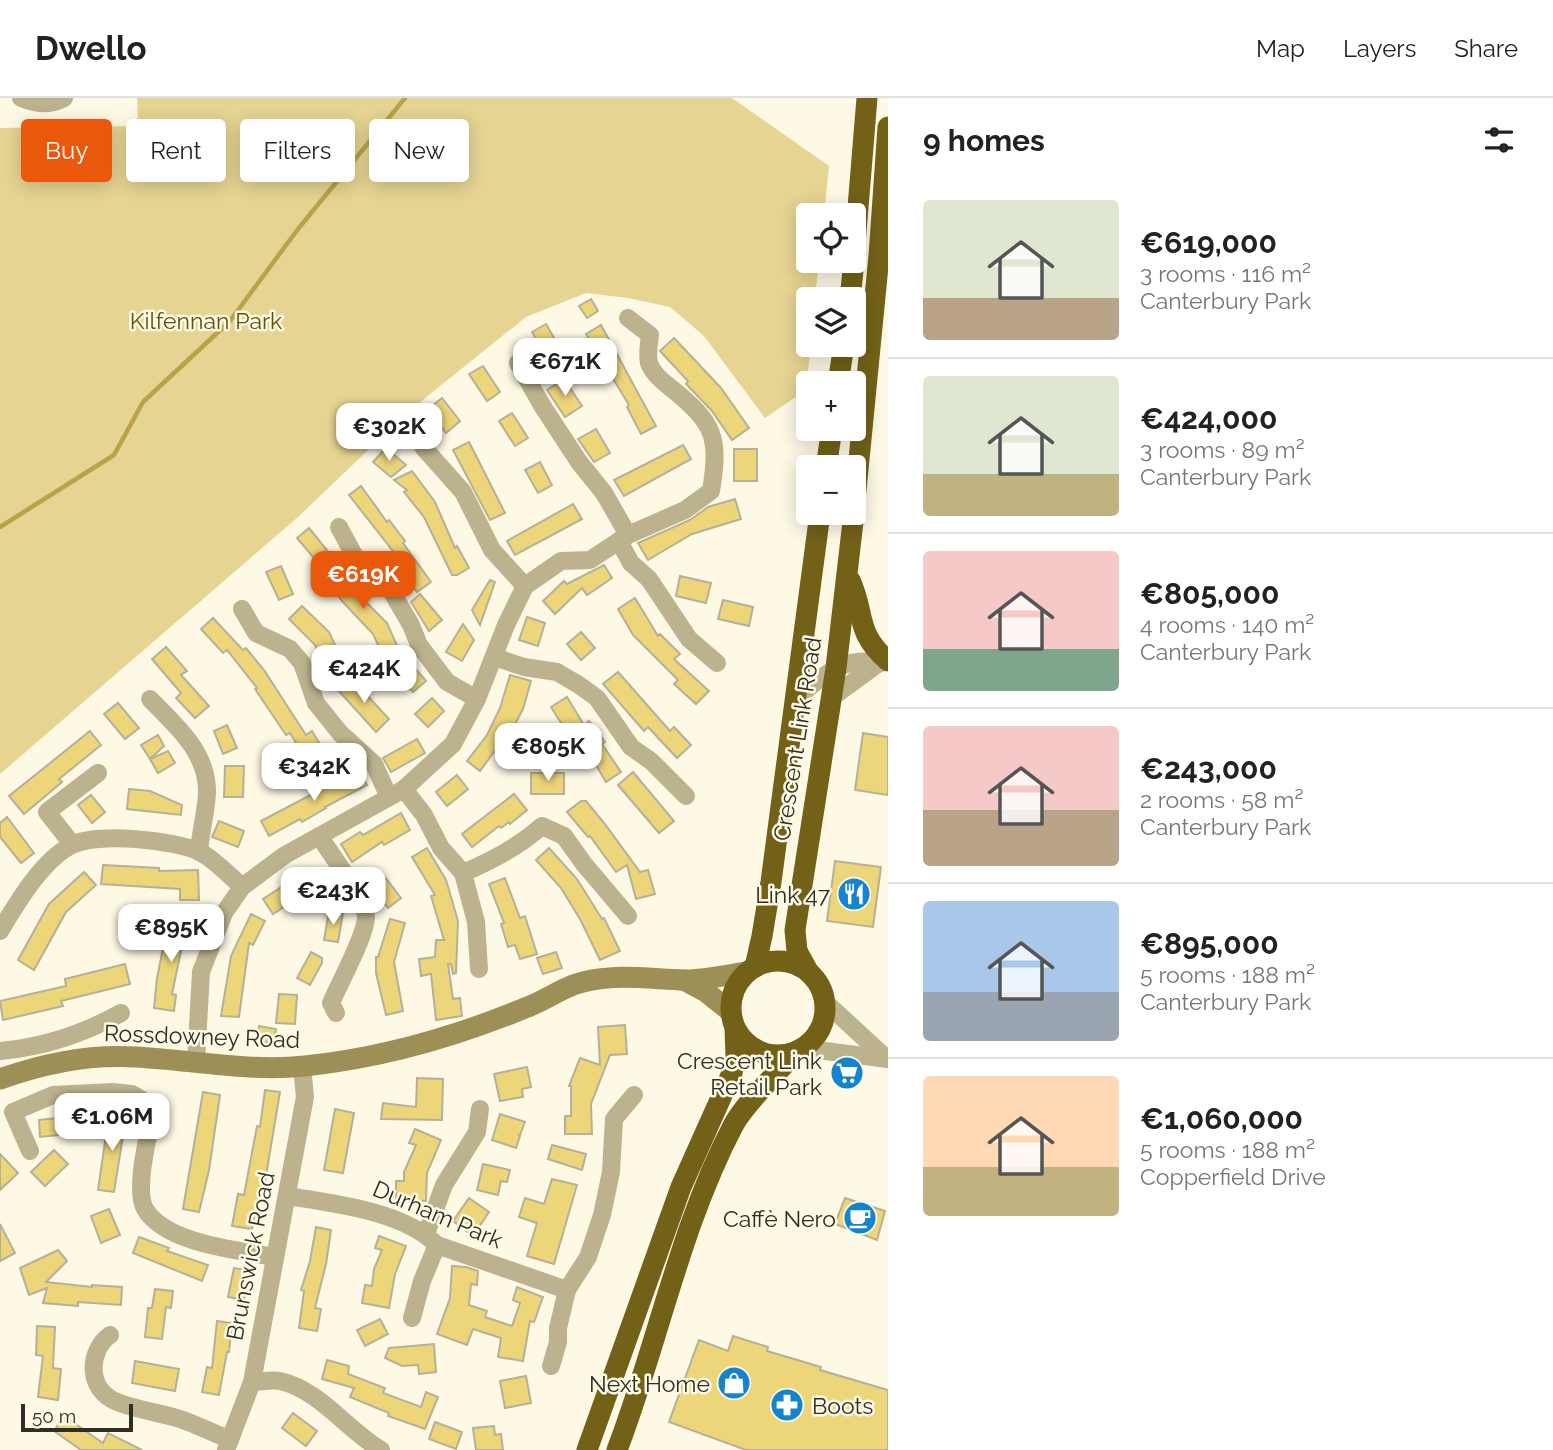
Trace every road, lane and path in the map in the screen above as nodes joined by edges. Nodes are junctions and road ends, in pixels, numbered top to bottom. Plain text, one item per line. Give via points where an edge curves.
1 (21, 98) edge
2 (64, 98) edge
3 (867, 98) edge
4 (888, 127) edge
5 (858, 203) edge
6 (628, 318) dead end
7 (518, 363) dead end
8 (423, 447) dead end
9 (859, 455) edge
10 (818, 525) edge
11 (853, 525) edge
12 (339, 527) dead end
13 (624, 538) junction
14 (848, 575) junction
15 (525, 586) junction
16 (242, 609) dead end
17 (494, 657) junction
18 (885, 662) edge
19 (718, 663) dead end
20 (835, 668) junction
21 (831, 698) junction
22 (150, 699) dead end
23 (477, 699) junction
24 (794, 700) junction
25 (98, 773) dead end
26 (396, 792) junction
27 (686, 796) dead end
28 (320, 837) junction
29 (72, 844) junction
30 (199, 852) junction
31 (463, 873) junction
32 (242, 887) junction
33 (628, 916) dead end
34 (0, 931) edge
35 (480, 969) dead end
36 (751, 969) junction
37 (808, 971) junction
38 (684, 980) junction
39 (824, 1001) junction
40 (121, 1013) dead end
41 (336, 1013) dead end
42 (733, 1020) junction
43 (799, 1049) junction
44 (0, 1051) edge
45 (888, 1059) edge
46 (196, 1062) junction
47 (302, 1067) junction
48 (0, 1079) edge
49 (634, 1095) dead end
50 (480, 1109) dead end
51 (30, 1152) dead end
52 (287, 1196) junction
53 (432, 1239) junction
54 (274, 1257) junction
55 (567, 1290) junction
56 (412, 1318) dead end
57 (110, 1335) dead end
58 (551, 1366) dead end
59 (252, 1382) junction
60 (228, 1445) edge
61 (381, 1450) edge
62 (587, 1450) edge
63 (617, 1450) edge

1 - 2 street via 45,104
3 - 5 highway
4 - 9 highway, Crescent Link Road
6 - 13 street via 650,335 649,363 662,381 711,428 716,461 711,491 685,510
7 - 13 street via 579,462 604,493
8 - 15 street via 463,492 492,551
10 - 24 highway, Crescent Link Road
11 - 14 highway, Crescent Link Road
12 - 23 street via 355,557 386,582 419,645 447,682
13 - 15 street via 590,560 561,562
13 - 19 street via 631,563 649,579 688,639
14 - 18 highway via 857,594 863,629
14 - 20 highway, Crescent Link Road
15 - 17 street
16 - 26 street via 256,633 290,649 302,663 316,703
17 - 23 street
17 - 27 street via 557,672 597,698 631,747
18 - 20 street via 856,660
18 - 21 street
20 - 21 highway, Crescent Link Road
20 - 24 street
21 - 37 highway, Crescent Link Road via 795,930 797,951
22 - 30 street via 186,736 204,772 207,792
23 - 26 street via 453,744
24 - 36 highway, Crescent Link Road via 771,882
25 - 29 street via 47,812
26 - 28 street
26 - 31 street via 424,815 441,848
28 - 32 street via 285,855
28 - 41 street via 355,890 366,916 331,1003
29 - 30 street via 141,838
29 - 34 street via 49,862
30 - 32 street
31 - 33 street via 492,861 542,826 564,836
31 - 35 street
32 - 46 street via 224,912 201,972
36 - 37 highway via 782,961
36 - 38 street, Rossdowney Road
36 - 42 highway, Crescent Link Road via 733,992
37 - 39 highway, Crescent Link Road
38 - 42 street, Rossdowney Road via 706,992
38 - 47 street, Rossdowney Road via 613,978 574,985 438,1039 371,1057
39 - 43 highway via 821,1026
39 - 45 street
40 - 44 street via 91,1030 29,1048
42 - 43 highway via 744,1041 764,1053 781,1055
42 - 62 highway, Crescent Link Road via 736,1057 732,1073 681,1188
43 - 45 street
43 - 63 highway via 736,1121 712,1173
46 - 47 street, Rossdowney Road
46 - 48 street, Rossdowney Road via 99,1058
47 - 52 street, Brunswick Road via 305,1097
49 - 55 street via 614,1119 611,1172 602,1215 588,1256
50 - 53 street via 477,1132 444,1185
51 - 54 street via 13,1112 53,1095 132,1094 155,1108 141,1178 144,1208 163,1227 204,1244
52 - 53 street, Durham Park via 359,1207
52 - 54 street, Brunswick Road
53 - 55 street, Durham Park
53 - 56 street
54 - 59 street, Brunswick Road
55 - 58 street
57 - 60 street via 95,1352 97,1388 112,1399 180,1419
59 - 60 street, Brunswick Road
59 - 61 street via 279,1381 308,1393

